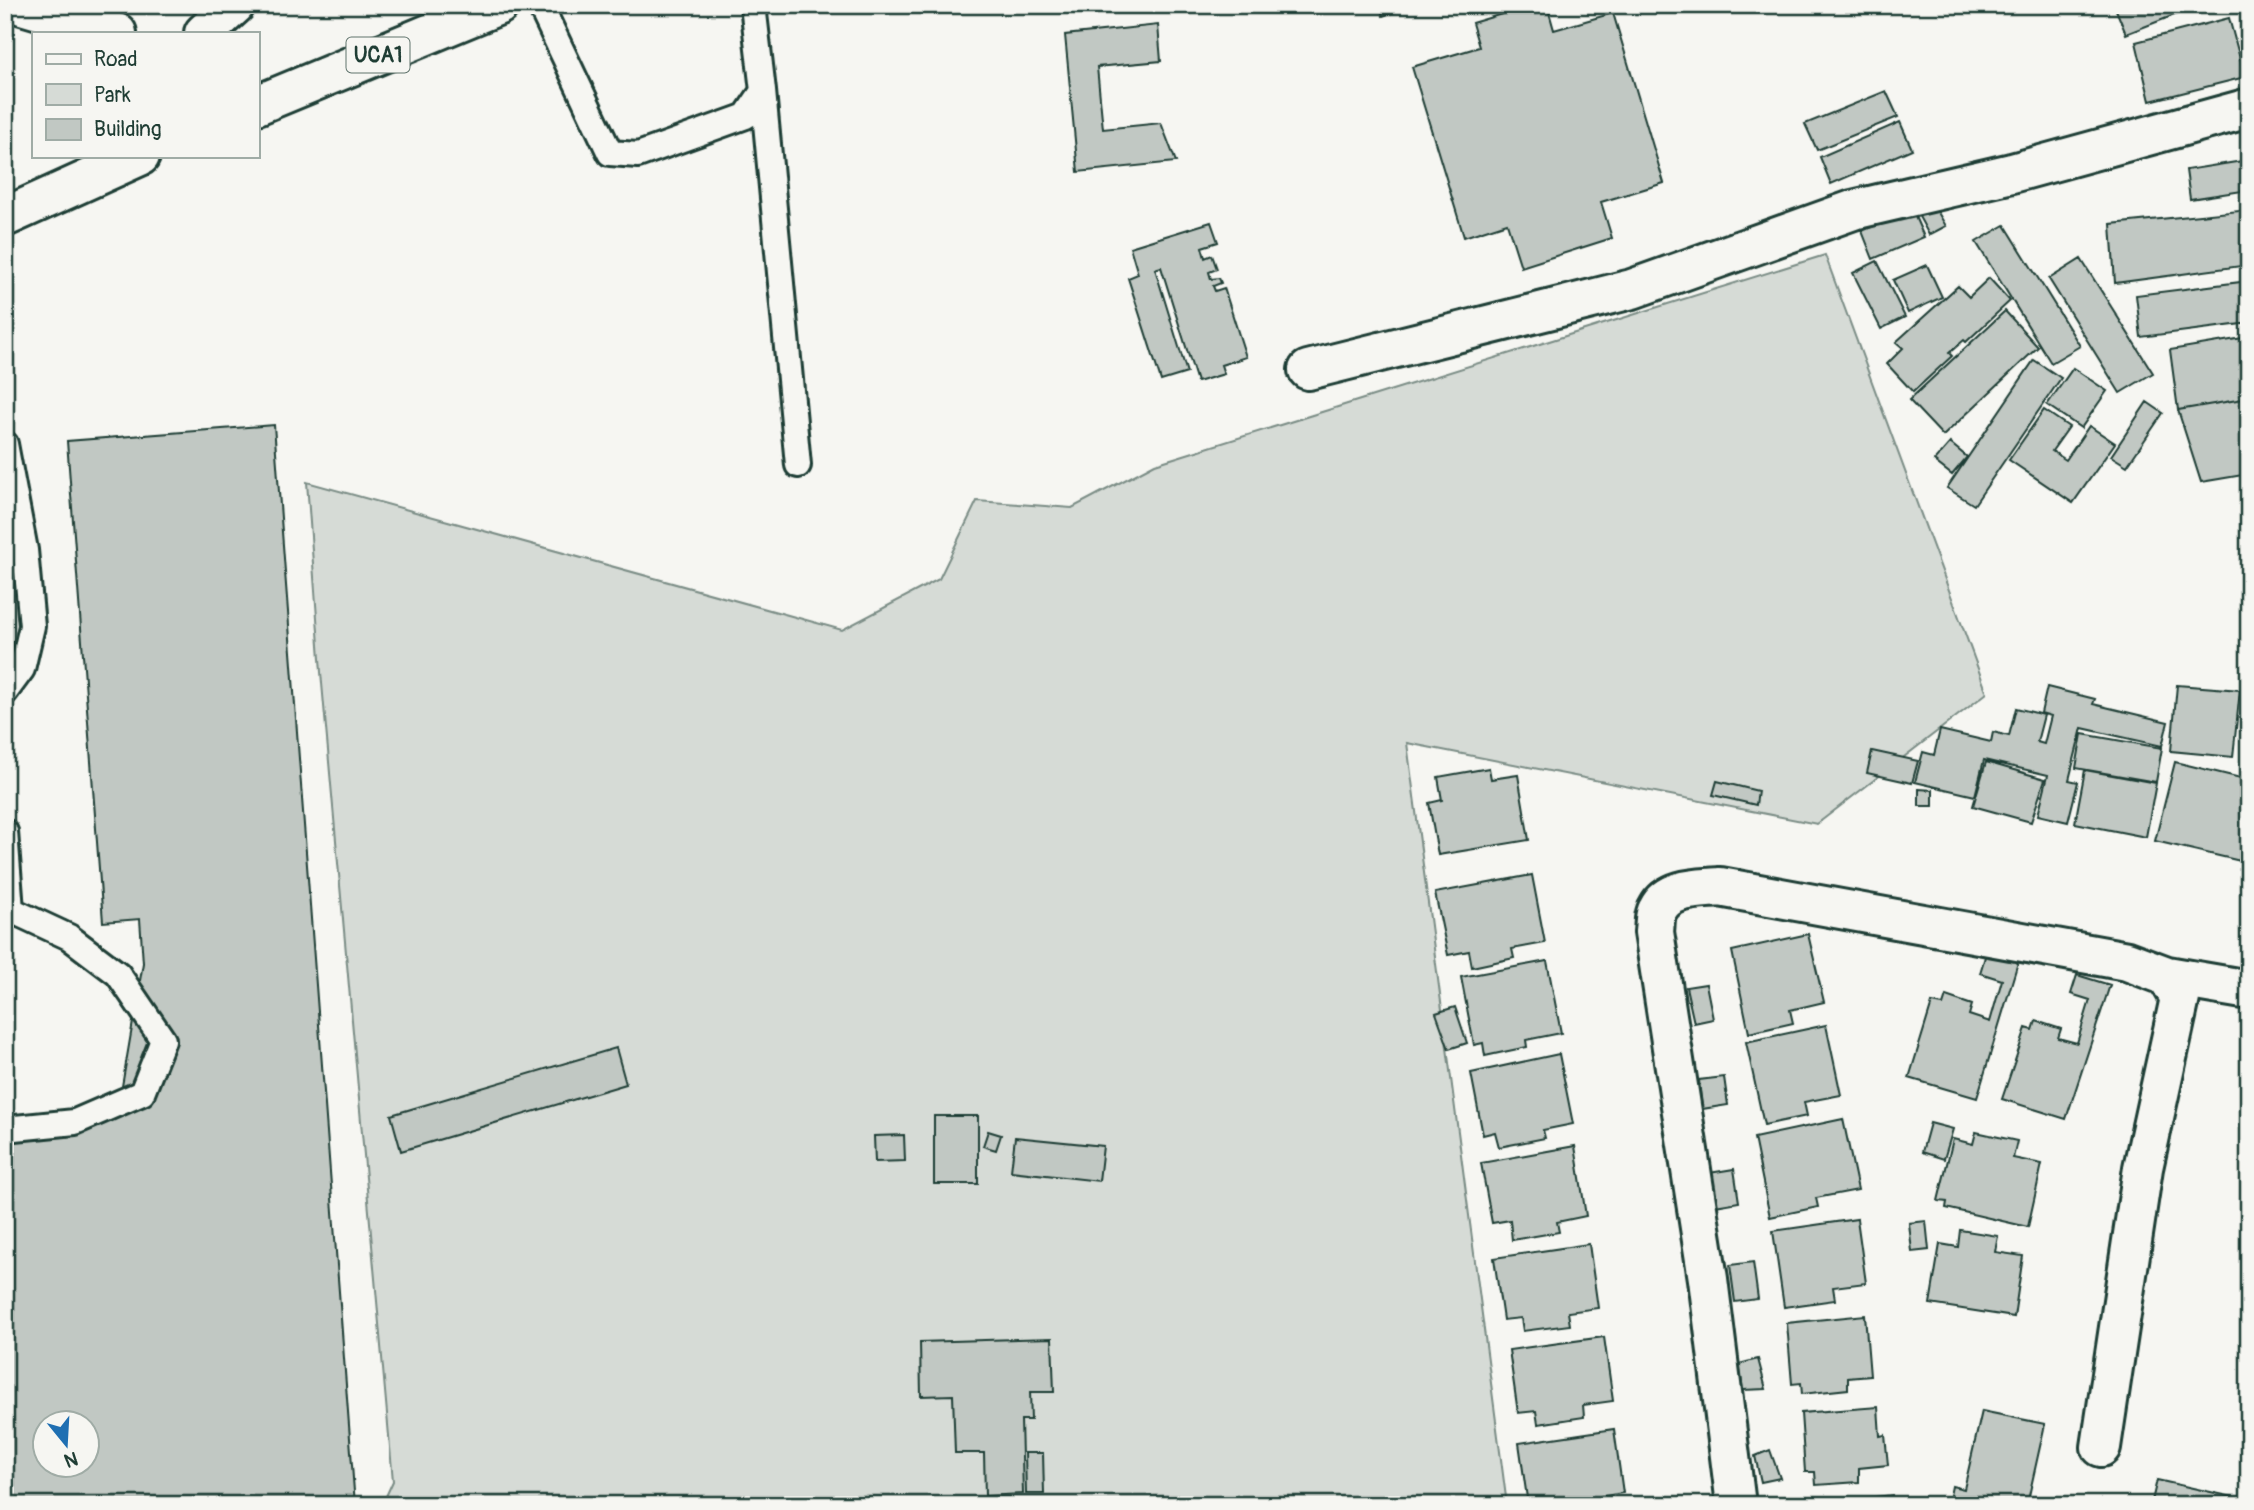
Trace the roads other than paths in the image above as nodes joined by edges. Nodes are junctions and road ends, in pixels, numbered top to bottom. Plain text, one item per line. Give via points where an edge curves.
1 (22, 5) edge
2 (235, 5) edge
3 (499, 5) edge
4 (540, 5) edge
5 (753, 5) edge
6 (114, 32) edge
7 (205, 32) edge
8 (763, 92) junction
9 (259, 104) edge
10 (2249, 108) edge
11 (136, 158) edge
12 (5, 217) edge
13 (1308, 370) dead end
14 (5, 444) edge
15 (798, 465) dead end
16 (5, 692) edge
17 (5, 831) edge
18 (8, 911) edge
19 (2167, 976) junction
20 (2249, 990) edge
21 (5, 1129) edge
22 (2101, 1447) dead end
23 (1736, 1505) edge

1 - 6 street
2 - 7 street
3 - 9 street, UCA1
4 - 8 lane via 610,153 638,155 747,116
5 - 8 lane
8 - 15 lane
10 - 13 street via 2012,173 1853,210 1632,289
11 - 12 street
14 - 16 lane via 25,550 32,626 22,669
17 - 18 lane
18 - 21 lane via 69,937 118,974 163,1040 142,1093 75,1122
19 - 20 street
19 - 22 street via 2180,998 2143,1168
19 - 23 street via 2127,961 1720,887 1687,889 1666,899 1657,910 1657,957 1707,1279

